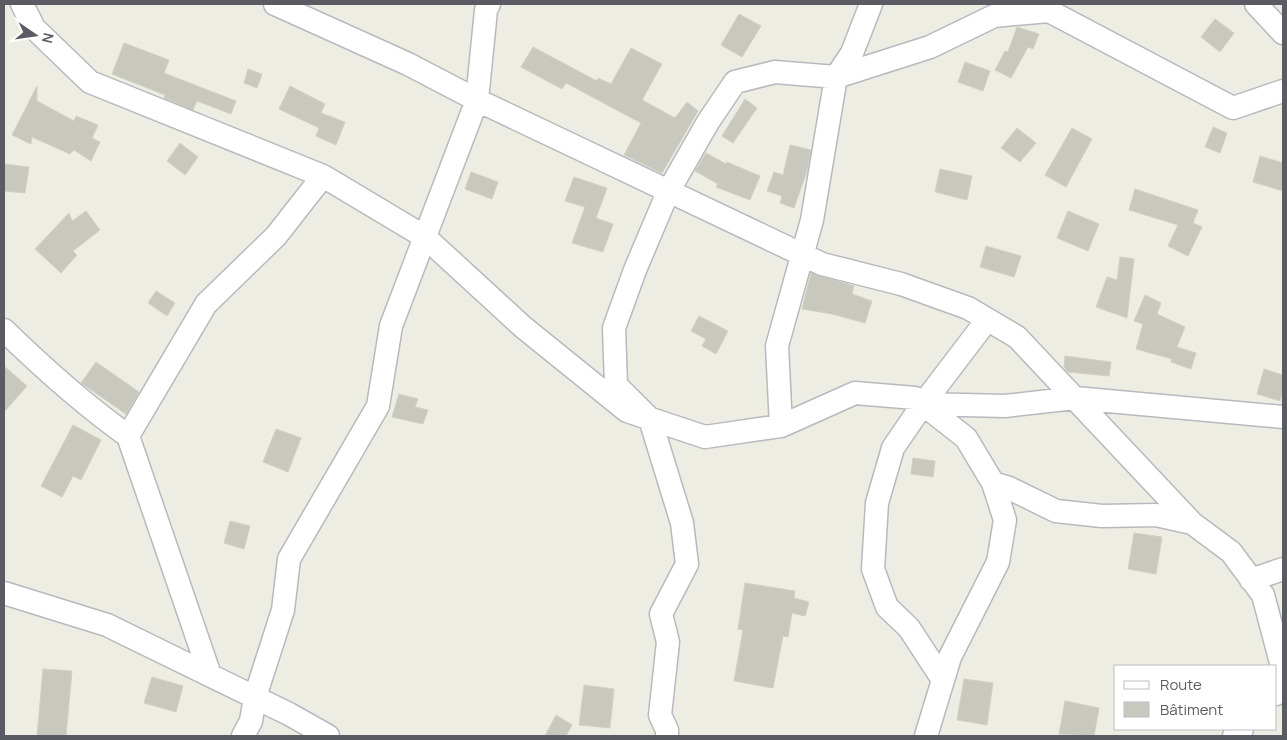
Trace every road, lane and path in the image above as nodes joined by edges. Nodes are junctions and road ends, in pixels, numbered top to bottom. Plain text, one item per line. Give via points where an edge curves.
1 (22, 4) edge
2 (275, 4) edge
3 (489, 4) edge
4 (871, 4) edge
5 (1256, 4) edge
6 (1283, 33) edge
7 (836, 77) junction
8 (1283, 91) edge
9 (477, 100) junction
10 (323, 176) junction
11 (668, 192) junction
12 (425, 237) junction
13 (803, 255) junction
14 (987, 320) junction
15 (4, 330) edge
16 (1075, 398) junction
17 (923, 404) junction
18 (1283, 417) edge
19 (650, 419) junction
20 (781, 426) junction
21 (128, 436) junction
22 (993, 483) junction
23 (1192, 523) junction
24 (1283, 569) edge
25 (1251, 580) junction
26 (4, 593) edge
27 (1283, 670) edge
28 (210, 675) junction
29 (943, 680) junction
30 (255, 697) junction
31 (243, 736) edge
32 (328, 736) edge
33 (667, 736) edge
34 (926, 736) edge

1 - 10 street via 34,28 90,82
2 - 9 street via 408,64
3 - 9 street
4 - 7 street via 852,53
5 - 6 street
7 - 8 street via 930,47 994,16 1049,11 1233,108
7 - 11 street via 776,72 735,82
7 - 13 street
9 - 11 street
9 - 12 street
10 - 12 street
10 - 21 street via 276,236 206,304
11 - 13 street
11 - 19 street via 634,270 614,328 616,385
12 - 19 street via 530,333 628,411
12 - 30 street via 391,326 378,406 289,559 283,610
13 - 14 street via 822,264 901,284 968,308
13 - 20 street via 777,346
14 - 16 street via 1016,337
14 - 17 street
15 - 21 street via 42,368
16 - 17 street via 1005,406
16 - 18 street
16 - 23 street
17 - 20 street via 915,398 855,394
17 - 22 street via 966,438
17 - 29 street via 893,448 877,503 873,569 887,607 909,628
19 - 20 street via 705,437
19 - 33 street via 682,523 687,564 661,614 668,642 660,715 668,730
21 - 28 street
22 - 23 street via 1056,511 1102,516 1156,515
22 - 29 street via 1005,520 998,562 950,657
23 - 25 street via 1230,552
24 - 25 street
25 - 27 street via 1263,595
26 - 28 street via 107,625
28 - 30 street
29 - 34 street
30 - 31 street via 251,721
30 - 32 street

